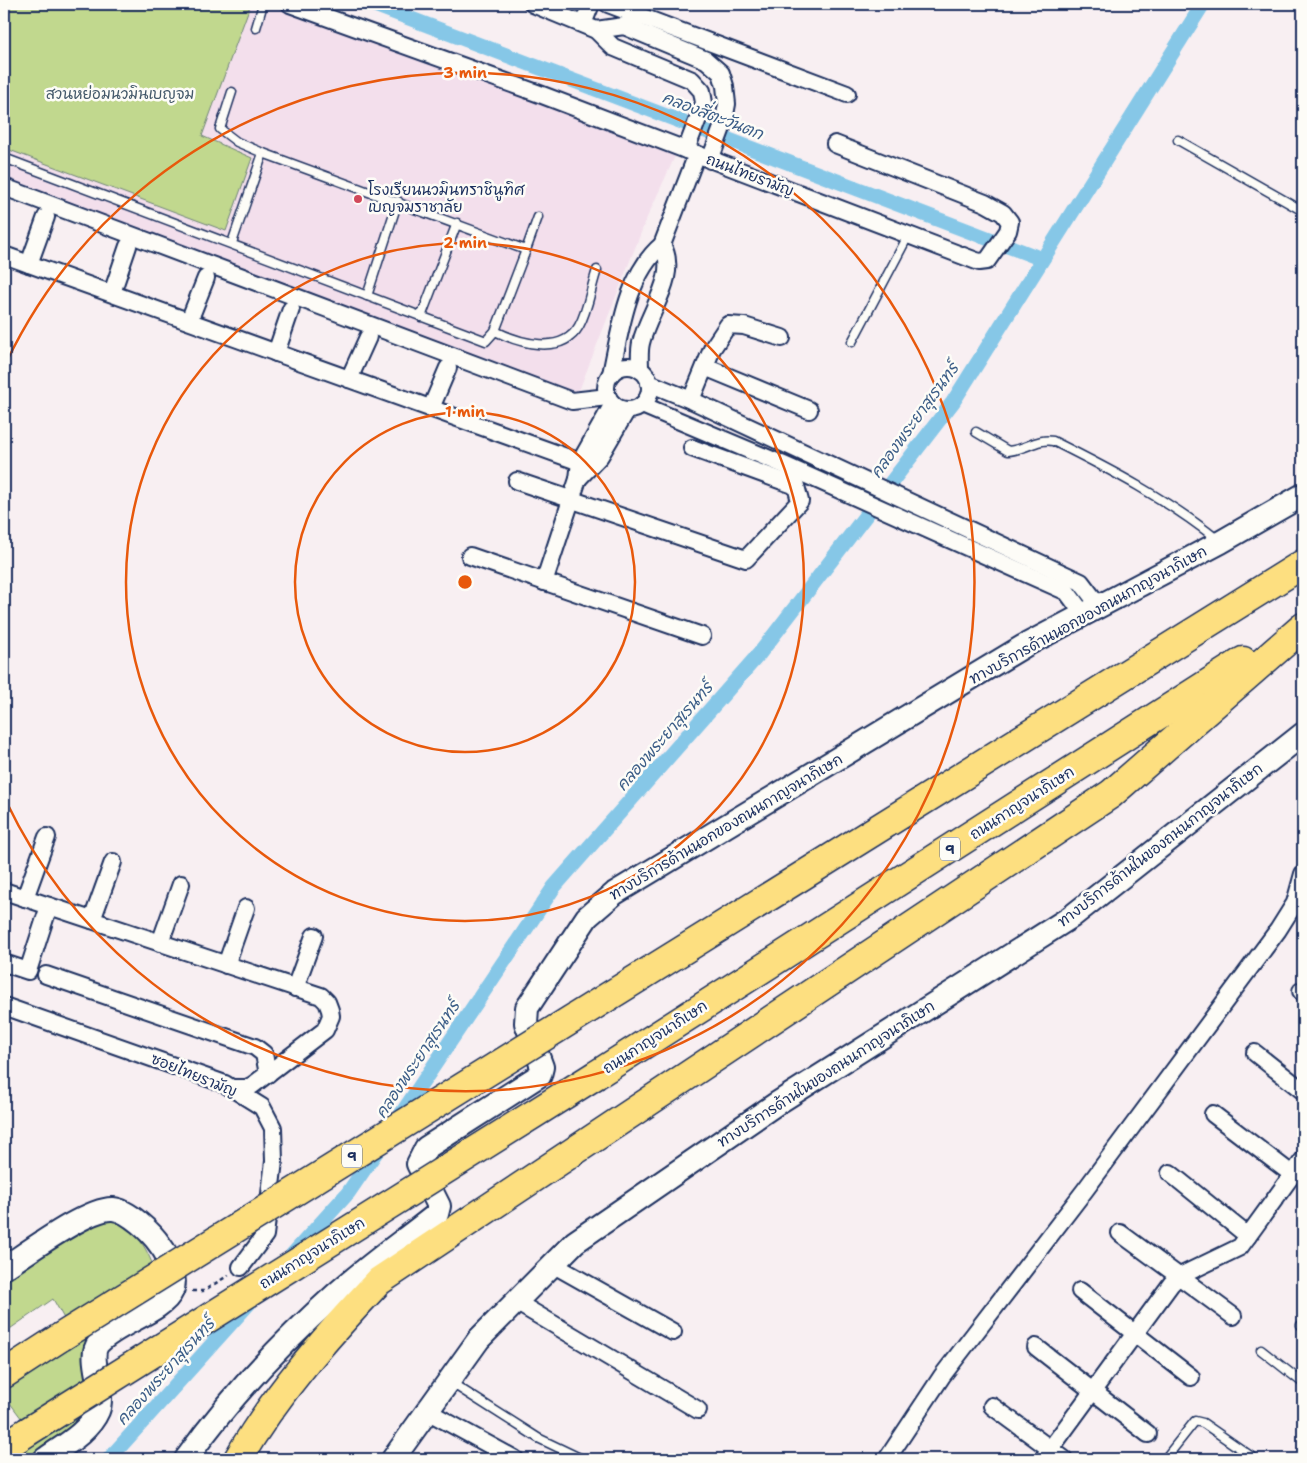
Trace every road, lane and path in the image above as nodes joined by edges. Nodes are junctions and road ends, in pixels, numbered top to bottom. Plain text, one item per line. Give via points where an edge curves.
1 (263, 4) edge
2 (290, 4) edge
3 (533, 4) edge
4 (591, 4) edge
5 (608, 4) edge
6 (590, 27) junction
7 (256, 28) dead end
8 (232, 92) dead end
9 (847, 94) dead end
10 (1178, 140) dead end
11 (836, 144) dead end
12 (700, 150) junction
13 (263, 153) junction
14 (4, 158) edge
15 (4, 187) edge
16 (398, 201) junction
17 (1303, 211) edge
18 (46, 217) dead end
19 (538, 217) dead end
20 (457, 223) junction
21 (908, 236) junction
22 (232, 243) junction
23 (662, 245) junction
24 (128, 246) dead end
25 (526, 250) junction
26 (4, 255) edge
27 (29, 264) junction
28 (597, 270) dead end
29 (206, 278) dead end
30 (112, 294) junction
31 (367, 296) junction
32 (291, 309) dead end
33 (421, 318) junction
34 (189, 321) junction
35 (495, 332) junction
36 (368, 337) dead end
37 (782, 338) dead end
38 (852, 342) dead end
39 (276, 353) junction
40 (705, 367) junction
41 (448, 368) dead end
42 (611, 374) junction
43 (644, 377) junction
44 (349, 379) junction
45 (691, 400) junction
46 (622, 404) junction
47 (432, 408) junction
48 (809, 410) dead end
49 (976, 432) dead end
50 (793, 447) junction
51 (692, 448) dead end
52 (580, 462) junction
53 (784, 465) junction
54 (578, 479) junction
55 (517, 481) dead end
56 (1303, 495) edge
57 (571, 500) junction
58 (973, 531) junction
59 (1221, 542) junction
60 (965, 545) junction
61 (470, 556) dead end
62 (1303, 564) edge
63 (544, 582) junction
64 (1092, 611) junction
65 (1303, 622) edge
66 (1303, 627) edge
67 (702, 636) dead end
68 (1303, 734) edge
69 (48, 838) dead end
70 (114, 862) dead end
71 (1303, 874) edge
72 (181, 884) dead end
73 (4, 891) edge
74 (25, 898) junction
75 (49, 906) junction
76 (246, 908) dead end
77 (92, 920) junction
78 (314, 936) dead end
79 (160, 943) junction
80 (4, 963) edge
81 (226, 965) junction
82 (46, 975) dead end
83 (295, 988) junction
84 (4, 1006) edge
85 (1255, 1053) dead end
86 (268, 1074) junction
87 (231, 1088) junction
88 (1303, 1092) edge
89 (1213, 1114) dead end
90 (1303, 1160) edge
91 (1170, 1173) dead end
92 (1293, 1175) junction
93 (1120, 1233) dead end
94 (1248, 1236) junction
95 (554, 1265) junction
96 (241, 1267) joint
97 (4, 1268) edge
98 (1178, 1277) junction
99 (173, 1290) junction
100 (1080, 1290) dead end
101 (516, 1302) junction
102 (1233, 1316) dead end
103 (673, 1332) dead end
104 (1135, 1333) junction
105 (1036, 1347) dead end
106 (1261, 1350) dead end
107 (4, 1374) edge
108 (1191, 1377) dead end
109 (449, 1381) junction
110 (1303, 1383) edge
111 (1092, 1391) junction
112 (992, 1406) dead end
113 (698, 1410) dead end
114 (427, 1411) junction
115 (1148, 1434) dead end
116 (4, 1446) edge
117 (1047, 1454) edge
118 (45, 1459) edge
119 (186, 1459) edge
120 (238, 1459) edge
121 (393, 1459) edge
122 (516, 1459) edge
123 (582, 1459) edge
124 (887, 1459) edge
125 (1064, 1459) edge
126 (1165, 1459) edge
127 (1255, 1459) edge

1 - 7 lane
2 - 12 street, ถนนไทยรามัญ
3 - 6 street
4 - 6 street
5 - 9 street
6 - 12 street via 613,47 692,80 702,91
6 - 12 street via 624,26 706,60 721,73 727,104 723,126
8 - 13 lane via 220,129 238,142
10 - 17 lane
11 - 21 street, ถนนไทยรามัญ via 985,203 1003,213 1010,222 1008,231 987,261 979,262
12 - 21 street, ถนนไทยรามัญ
12 - 23 street
13 - 16 lane
13 - 22 lane
14 - 22 lane
15 - 46 street via 572,401
16 - 20 lane
16 - 31 lane
18 - 27 street
19 - 25 lane
20 - 25 lane
20 - 33 lane
21 - 38 lane
22 - 31 lane
23 - 42 street via 642,269 632,292
23 - 43 street via 669,256 667,273 640,344
24 - 30 street
25 - 35 lane
26 - 27 street
27 - 30 street
28 - 35 lane via 580,325 571,336 541,346
29 - 34 street
30 - 34 street
31 - 33 lane
32 - 39 street
33 - 35 lane via 486,340
34 - 39 street
36 - 44 street
37 - 40 street via 728,324
39 - 44 street
40 - 45 street
40 - 48 street
41 - 47 street
42 - 43 street via 621,367 634,367
42 - 46 street via 606,385
43 - 45 street
43 - 46 street via 648,395
44 - 47 street
45 - 50 street
46 - 52 street
46 - 53 street
46 - 54 street via 600,456
47 - 52 street
49 - 59 lane via 1008,451 1027,448 1043,440 1053,442 1130,480 1193,519
50 - 53 street
50 - 58 street
51 - 57 street via 796,486 800,501 746,559
52 - 54 street
53 - 60 street
54 - 57 street
55 - 57 street
56 - 59 main road, ทางบริการด้านนอกของถนนกาญจนาภิเษก
57 - 63 street
58 - 60 street
58 - 64 street via 1081,582
59 - 64 main road, ทางบริการด้านนอกของถนนกาญจนาภิเษก
60 - 64 street via 1067,592
61 - 63 street
62 - 107 highway, 9, bridge
63 - 67 street
64 - 119 main road, ทางบริการด้านนอกของถนนกาญจนาภิเษก via 1024,646 623,888 587,917 527,1008 526,1023 542,1067 540,1075 426,1148 418,1164 439,1206 437,1214 336,1294 274,1352
65 - 116 highway, ถนนกาญจนาภิเษก / 9, bridge via 596,1075
66 - 120 highway via 1111,794 379,1281 330,1333 283,1392
68 - 95 main road, ทางบริการด้านในของถนนกาญจนาภิเษก via 1071,917 776,1104 575,1242
69 - 74 street
70 - 77 street
71 - 124 street via 1295,902 1278,930 1086,1190 942,1376
72 - 79 street
73 - 74 street
74 - 75 street
75 - 77 street
75 - 80 street via 28,972
76 - 81 street
77 - 79 street
78 - 83 street
79 - 81 street
81 - 83 street
82 - 86 street via 255,1047 264,1054
83 - 86 street via 321,996 327,1002 331,1016 325,1030
84 - 87 street, ซอยไทยรามัญ
85 - 88 street
86 - 87 street via 247,1088
87 - 96 street, ซอยไทยรามัญ via 262,1107 273,1128 274,1161 265,1235
89 - 92 street
90 - 92 street
91 - 94 street
92 - 94 street
93 - 98 street
94 - 98 street via 1240,1247
95 - 101 main road, ทางบริการด้านในของถนนกาญจนาภิเษก
95 - 103 street
96 - 99 path via 203,1291
97 - 99 main road via 96,1210 114,1208 136,1220 159,1242 168,1256
98 - 102 street
98 - 104 street
99 - 118 main road via 166,1300 108,1334 97,1345 98,1411 78,1435
100 - 104 street
101 - 109 main road, ทางบริการด้านในของถนนกาญจนาภิเษก via 479,1339
101 - 113 street
104 - 108 street
104 - 111 street
105 - 111 street
106 - 110 lane
109 - 114 main road, ทางบริการด้านในของถนนกาญจนาภิเษก
109 - 123 lane via 538,1438
111 - 115 street
111 - 117 street
112 - 117 street
114 - 121 main road, ทางบริการด้านในของถนนกาญจนาภิเษก
114 - 122 street
117 - 125 street
126 - 127 lane via 1195,1421 1203,1423

